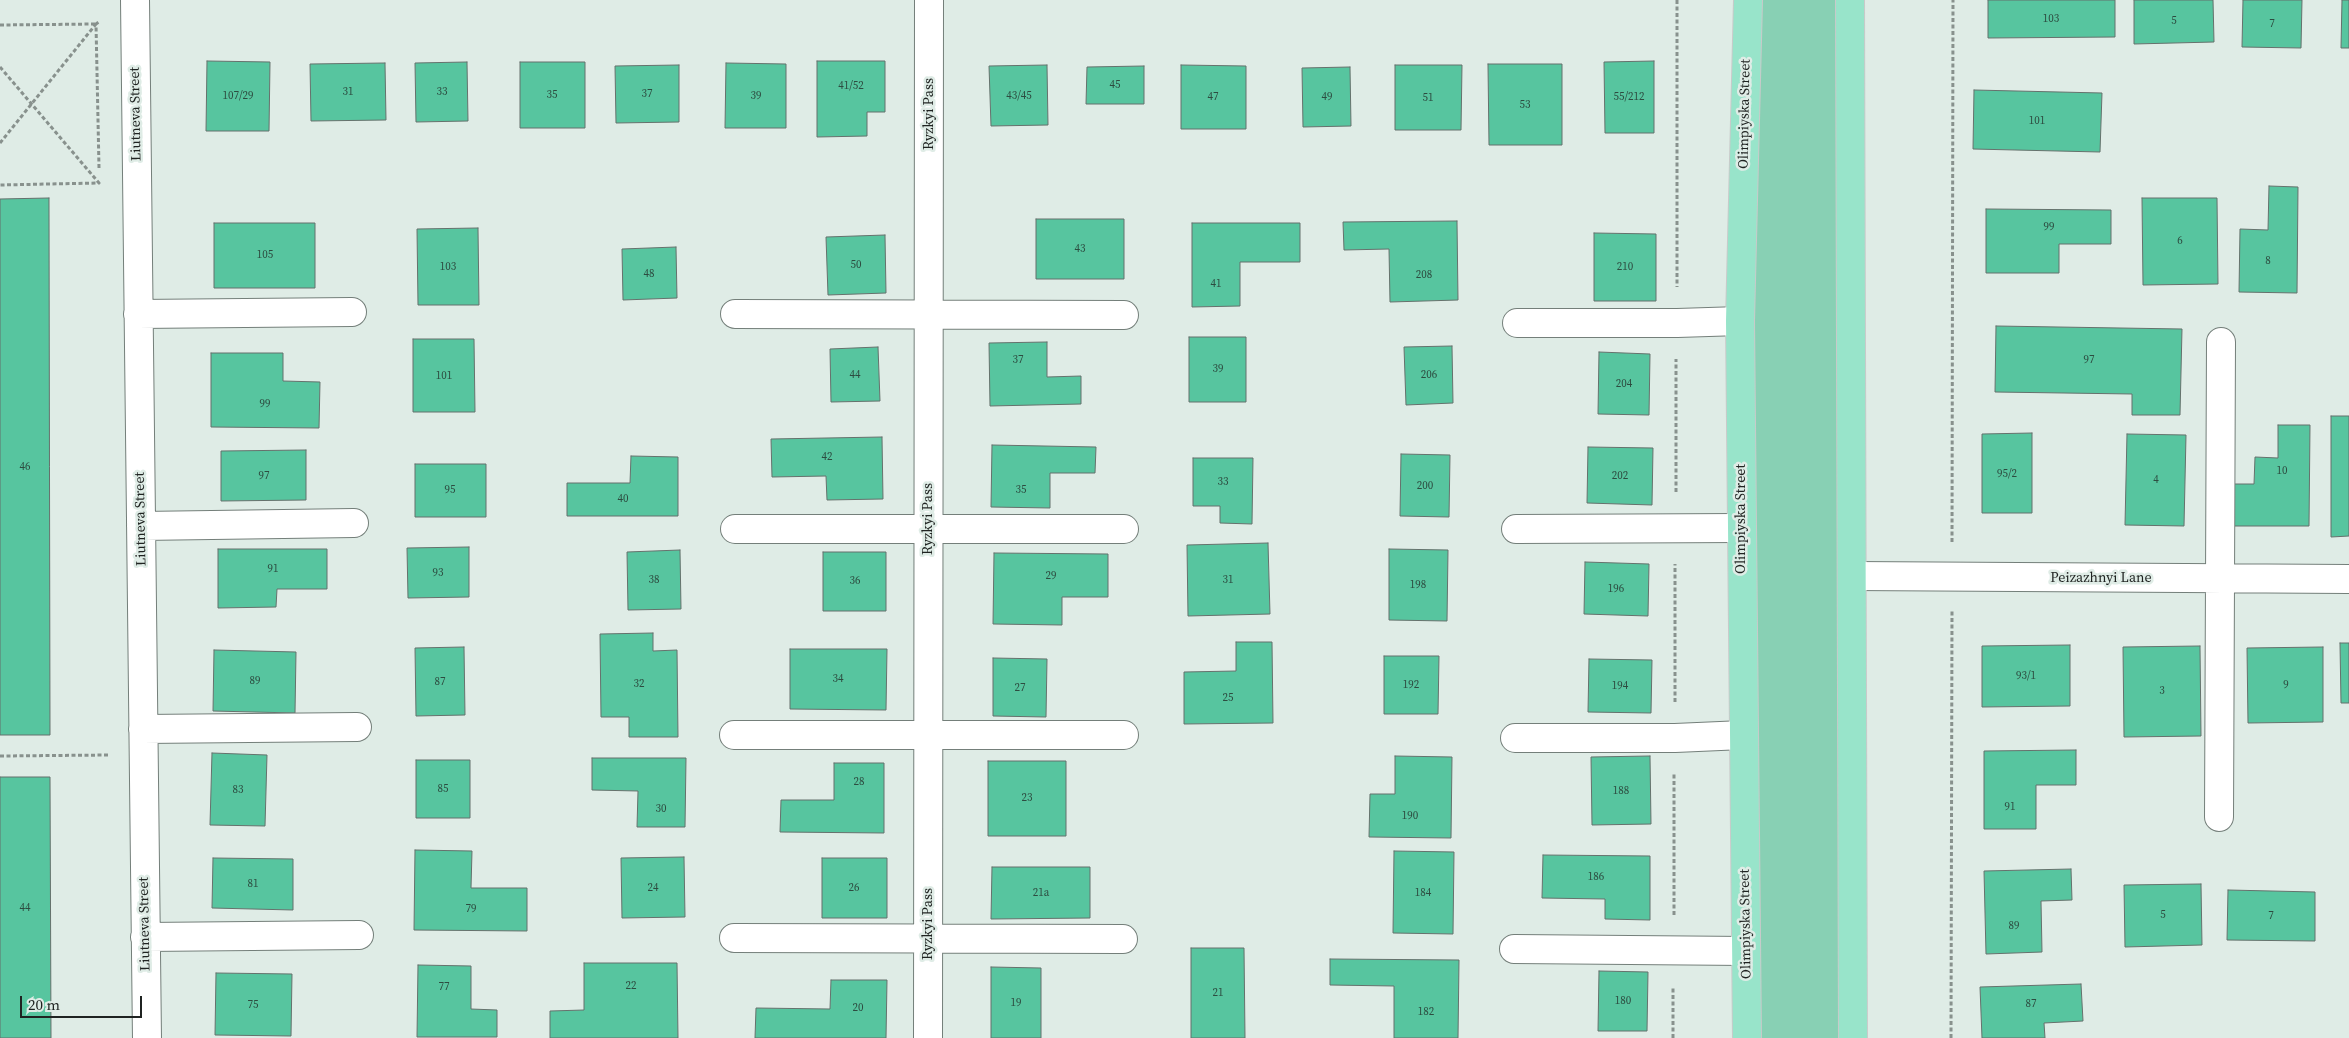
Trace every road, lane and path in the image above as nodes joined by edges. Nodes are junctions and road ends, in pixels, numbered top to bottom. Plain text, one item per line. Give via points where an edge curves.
1 (135, 0) edge
2 (929, 0) edge
3 (1748, 0) edge
4 (1850, 0) edge
5 (1953, 0) edge
6 (0, 25) edge
7 (0, 67) edge
8 (32, 104) junction
9 (0, 143) edge
10 (0, 185) edge
11 (352, 312) dead end
12 (138, 314) junction
13 (735, 314) dead end
14 (929, 315) junction
15 (1124, 315) dead end
16 (1740, 321) junction
17 (1517, 322) dead end
18 (2221, 342) dead end
19 (354, 522) dead end
20 (141, 526) junction
21 (928, 528) junction
22 (1741, 528) junction
23 (735, 529) dead end
24 (1124, 529) dead end
25 (1516, 530) dead end
26 (1852, 576) junction
27 (1952, 577) junction
28 (2220, 578) junction
29 (2349, 579) edge
30 (357, 727) dead end
31 (143, 729) junction
32 (734, 735) dead end
33 (928, 735) junction
34 (1124, 735) dead end
35 (1743, 735) junction
36 (1515, 738) dead end
37 (109, 755) dead end
38 (0, 756) edge
39 (2219, 817) dead end
40 (359, 935) dead end
41 (145, 937) junction
42 (734, 938) dead end
43 (928, 939) junction
44 (1123, 939) dead end
45 (1514, 949) dead end
46 (1746, 951) junction
47 (146, 1038) edge
48 (928, 1038) edge
49 (1747, 1038) edge
50 (1853, 1038) edge
51 (1951, 1038) edge

1 - 12 street, Liutneva Street
2 - 14 street, Ryzkyi Pass
3 - 16 main road, Olimpiyska Street
4 - 26 main road
5 - 27 path
6 - 8 path via 96,24
7 - 8 path
8 - 9 path
8 - 10 path via 99,183
11 - 12 street
12 - 20 street, Liutneva Street
13 - 14 street
14 - 15 street
14 - 21 street, Ryzkyi Pass
16 - 17 street
16 - 22 main road, Olimpiyska Street
18 - 28 street
19 - 20 street
20 - 31 street, Liutneva Street
21 - 23 street
21 - 24 street
21 - 33 street, Ryzkyi Pass
22 - 25 street
22 - 35 main road, Olimpiyska Street
26 - 27 street, Peizazhnyi Lane
26 - 50 main road
27 - 28 street, Peizazhnyi Lane
27 - 51 path
28 - 29 street, Peizazhnyi Lane
28 - 39 street
30 - 31 street
31 - 41 street, Liutneva Street
32 - 33 street
33 - 34 street
33 - 43 street, Ryzkyi Pass
35 - 36 street
35 - 46 main road, Olimpiyska Street
37 - 38 path
40 - 41 street
41 - 47 street, Liutneva Street
42 - 43 street
43 - 44 street
43 - 48 street, Ryzkyi Pass
45 - 46 street
46 - 49 main road, Olimpiyska Street

